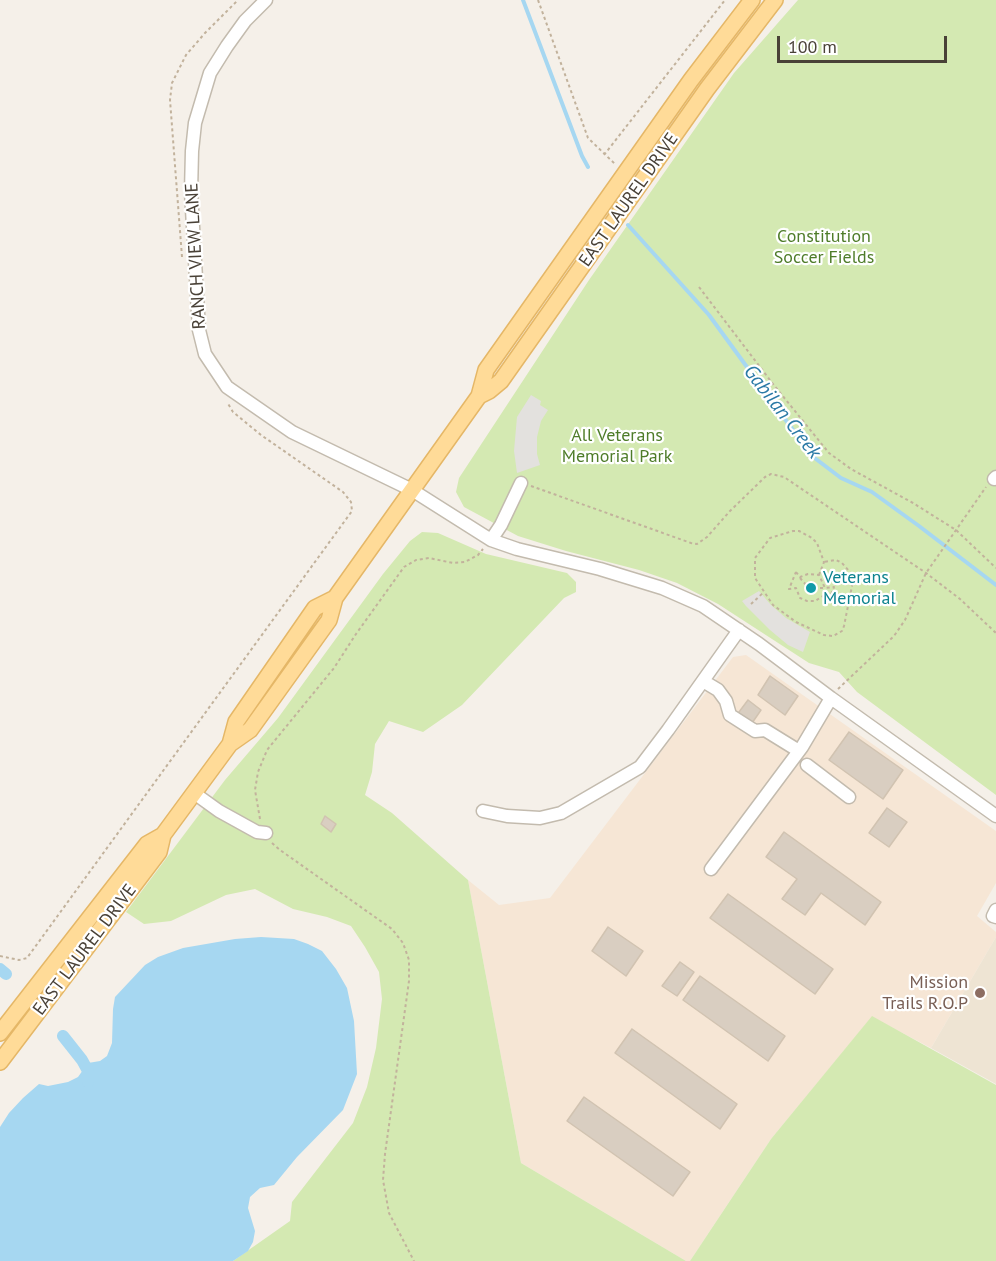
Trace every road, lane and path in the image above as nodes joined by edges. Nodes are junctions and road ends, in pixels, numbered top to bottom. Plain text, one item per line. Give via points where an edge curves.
1 (238, 0) edge
2 (266, 0) edge
3 (538, 0) edge
4 (725, 0) edge
5 (752, 0) edge
6 (776, 0) edge
7 (604, 155) junction
8 (625, 174) junction
9 (183, 264) dead end
10 (699, 287) dead end
11 (479, 396) junction
12 (227, 402) dead end
13 (995, 478) edge
14 (521, 483) joint
15 (412, 490) junction
16 (956, 530) junction
17 (491, 540) junction
18 (824, 562) junction
19 (996, 568) edge
20 (926, 573) junction
21 (819, 575) junction
22 (800, 578) junction
23 (806, 586) junction
24 (796, 588) junction
25 (825, 588) junction
26 (815, 589) junction
27 (764, 592) junction
28 (822, 596) junction
29 (751, 604) dead end
30 (739, 630) junction
31 (996, 633) edge
32 (704, 681) junction
33 (831, 698) junction
34 (798, 753) junction
35 (194, 793) junction
36 (849, 797) dead end
37 (483, 812) dead end
38 (996, 816) edge
39 (266, 833) junction
40 (163, 835) junction
41 (711, 869) dead end
42 (0, 957) edge
43 (0, 1033) edge
44 (0, 1062) edge
45 (414, 1261) edge

1 - 9 path via 186,55 172,83 170,100
2 - 15 street, RANCH VIEW LANE via 245,21 210,73 195,123 191,192 199,330 205,354 227,387 292,432
3 - 7 path via 588,138
4 - 7 path
5 - 8 main road, EAST LAUREL DRIVE
6 - 11 main road, EAST LAUREL DRIVE via 707,89 501,381
7 - 8 path
8 - 11 main road, EAST LAUREL DRIVE via 486,370
10 - 16 path via 830,453
11 - 15 main road, EAST LAUREL DRIVE
12 - 42 path via 261,435 343,492 352,511 27,958
13 - 16 path
14 - 17 street
14 - 20 path via 697,544 771,474 784,477
15 - 17 street, RANCH VIEW LANE
15 - 35 main road, EAST LAUREL DRIVE via 335,598 329,620 250,730 230,744
16 - 19 path
16 - 20 path
17 - 30 street, RANCH VIEW LANE via 662,588 703,606
17 - 39 path via 478,555 465,562 429,558 404,567 334,669 267,750 255,790
18 - 21 path
18 - 27 path via 816,543 806,534 793,531 770,538 759,550 754,564 755,578
18 - 27 path via 842,563 852,576 844,626 837,634 824,635 796,622
20 - 31 path
20 - 33 path via 894,636
21 - 22 path
21 - 25 path
22 - 23 path
22 - 24 path via 796,572 789,589
23 - 24 path
23 - 26 path
24 - 28 path via 807,602
25 - 26 path
25 - 28 path via 834,587 828,602
26 - 28 path
27 - 29 path
30 - 32 street
30 - 33 street, RANCH VIEW LANE
32 - 34 street via 718,690 730,715 755,731 765,730
32 - 37 street via 640,766 581,803 540,818
33 - 34 street
33 - 38 street, RANCH VIEW LANE
34 - 36 street via 812,758 807,765
34 - 41 street
35 - 39 street via 248,827
35 - 40 main road, EAST LAUREL DRIVE
39 - 45 path via 280,850 392,930 403,943 409,960 383,1180 389,1213
40 - 43 main road, EAST LAUREL DRIVE via 147,844
40 - 44 main road, EAST LAUREL DRIVE via 159,852

